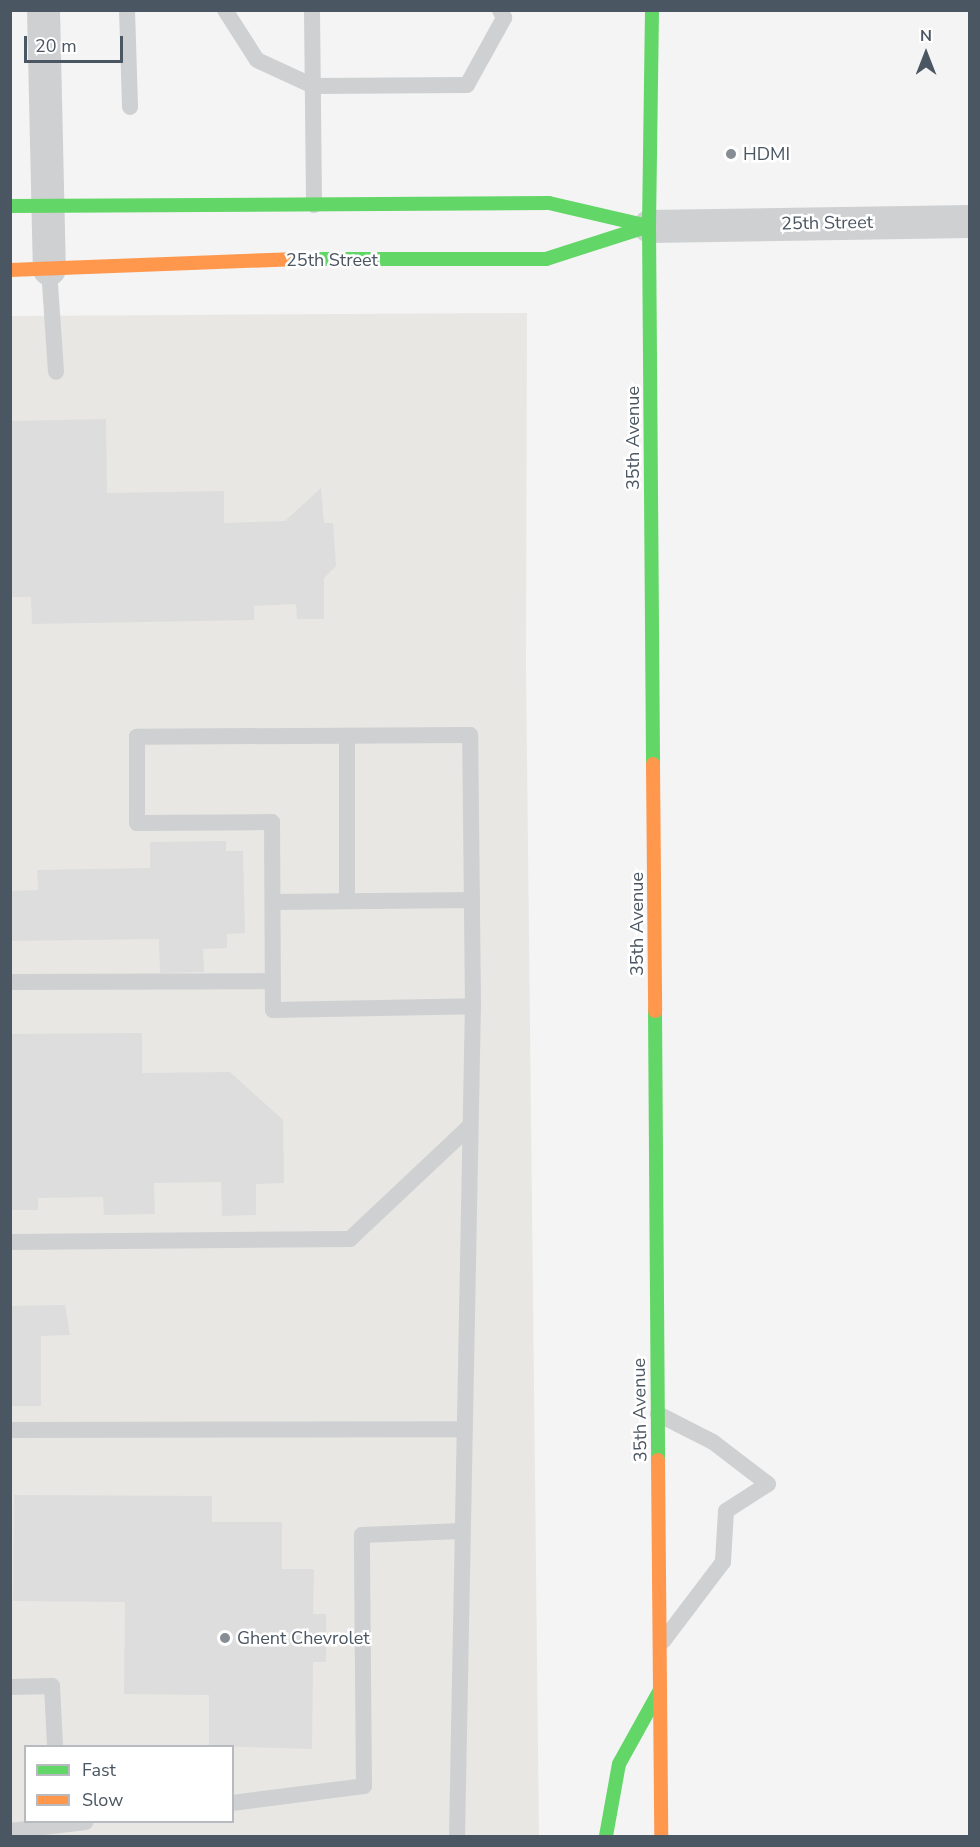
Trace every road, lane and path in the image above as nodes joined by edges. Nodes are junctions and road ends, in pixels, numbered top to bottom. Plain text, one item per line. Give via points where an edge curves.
1 (43, 10) edge
2 (127, 10) edge
3 (225, 10) edge
4 (312, 10) edge
5 (500, 10) edge
6 (652, 10) edge
7 (313, 86) junction
8 (129, 107) dead end
9 (46, 205) junction
10 (314, 205) junction
11 (10, 206) edge
12 (969, 221) edge
13 (649, 226) junction
14 (49, 269) junction
15 (10, 270) edge
16 (56, 372) dead end
17 (346, 736) junction
18 (472, 900) junction
19 (347, 901) junction
20 (273, 902) junction
21 (10, 981) edge
22 (273, 981) junction
23 (473, 1006) junction
24 (471, 1126) junction
25 (10, 1242) edge
26 (658, 1414) junction
27 (463, 1429) junction
28 (10, 1430) edge
29 (461, 1531) junction
30 (660, 1645) junction
31 (10, 1687) edge
32 (660, 1690) junction
33 (55, 1745) edge
34 (234, 1803) edge
35 (58, 1823) edge
36 (10, 1831) edge
37 (456, 1836) edge
38 (606, 1836) edge
39 (661, 1836) edge

1 - 9 street
2 - 8 lane
3 - 7 lane via 257,60
4 - 7 lane
5 - 7 lane via 504,18 467,85
6 - 13 main road, 35th Avenue
7 - 10 lane
9 - 10 main road, 25th Street
9 - 11 main road, 25th Street
9 - 14 street
10 - 13 main road, 25th Street via 549,203
12 - 13 street, 25th Street
13 - 14 main road, 25th Street via 546,260 289,260
13 - 26 main road, 35th Avenue
14 - 15 main road, 25th Street
14 - 16 lane
17 - 18 lane via 470,735
17 - 19 lane
17 - 20 lane via 137,736 137,823 272,822
18 - 19 lane
18 - 23 lane
19 - 20 lane
20 - 22 lane
21 - 22 lane
22 - 23 lane via 273,1010
23 - 24 lane
24 - 25 lane via 350,1239
24 - 27 lane
26 - 30 main road, 35th Avenue
26 - 30 lane via 713,1442 768,1484 726,1511 723,1562
27 - 28 lane
27 - 29 lane
29 - 34 lane via 362,1535 364,1786
29 - 37 lane
30 - 32 main road, 35th Avenue
31 - 33 lane via 52,1686
32 - 38 main road via 620,1764
32 - 39 main road, 35th Avenue
35 - 36 lane

